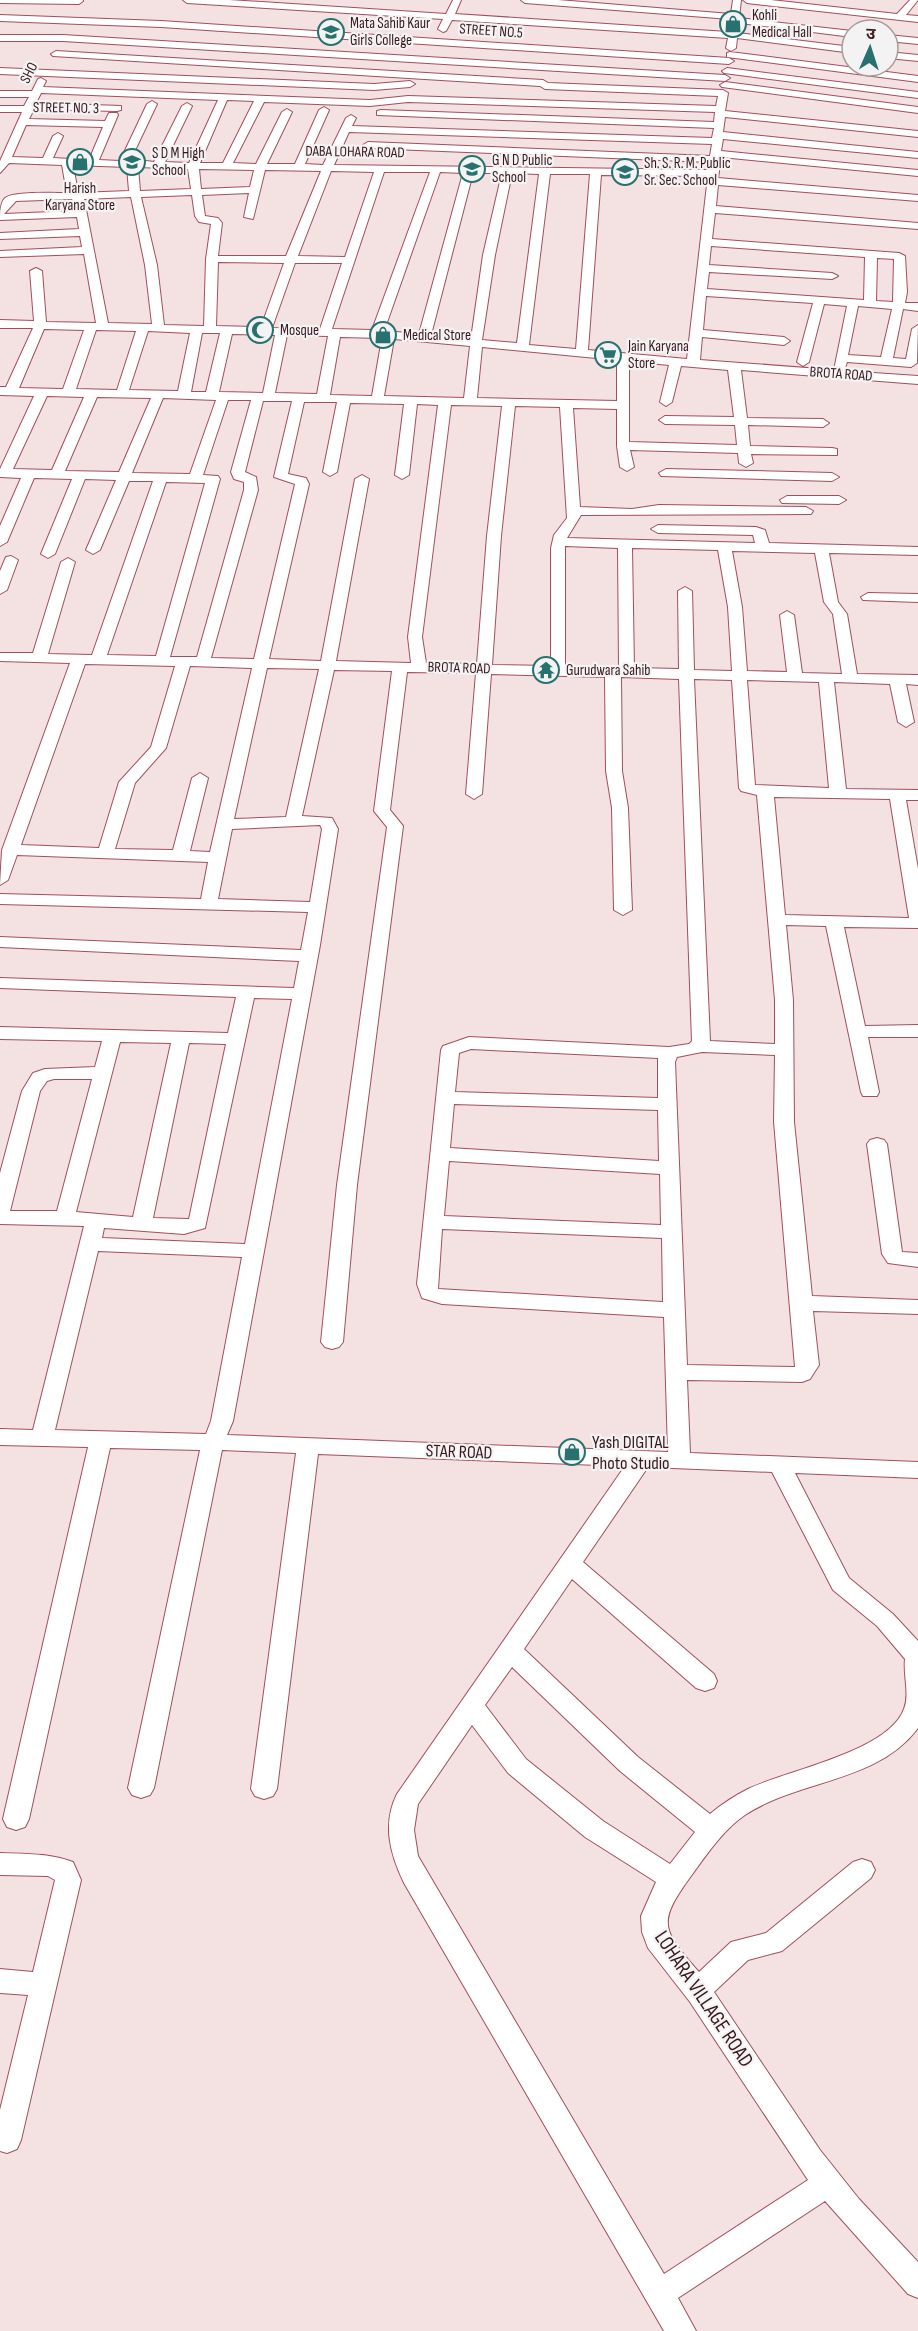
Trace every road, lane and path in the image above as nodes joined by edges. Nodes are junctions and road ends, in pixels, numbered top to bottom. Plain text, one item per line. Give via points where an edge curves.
1 (0, 0) edge
2 (187, 0) edge
3 (322, 0) edge
4 (364, 0) edge
5 (525, 0) edge
6 (747, 0) edge
7 (865, 0) edge
8 (915, 0) edge
9 (78, 3) edge
10 (279, 3) edge
11 (417, 3) dead end
12 (455, 3) edge
13 (0, 7) edge
14 (315, 8) junction
15 (354, 11) junction
16 (854, 12) junction
17 (407, 15) junction
18 (879, 15) junction
19 (899, 17) junction
20 (0, 18) edge
21 (448, 18) junction
22 (876, 18) edge
23 (918, 20) edge
24 (69, 22) junction
25 (161, 24) junction
26 (0, 25) edge
27 (662, 25) junction
28 (195, 26) junction
29 (233, 28) junction
30 (270, 31) junction
31 (454, 31) dead end
32 (840, 35) edge
33 (149, 37) dead end
34 (391, 37) junction
35 (0, 38) edge
36 (900, 38) edge
37 (185, 39) dead end
38 (900, 39) edge
39 (653, 41) dead end
40 (918, 41) edge
41 (263, 43) dead end
42 (729, 43) edge
43 (0, 46) edge
44 (217, 49) junction
45 (840, 49) edge
46 (55, 51) junction
47 (900, 56) edge
48 (380, 57) junction
49 (918, 58) edge
50 (0, 71) edge
51 (46, 71) junction
52 (918, 79) edge
53 (0, 84) edge
54 (545, 86) junction
55 (37, 90) junction
56 (0, 94) edge
57 (125, 94) junction
58 (918, 95) edge
59 (224, 97) junction
60 (261, 98) junction
61 (408, 99) junction
62 (152, 104) dead end
63 (187, 106) dead end
64 (28, 108) junction
65 (0, 109) edge
66 (116, 110) junction
67 (324, 110) dead end
68 (918, 110) edge
69 (286, 112) dead end
70 (354, 113) dead end
71 (381, 113) dead end
72 (402, 114) junction
73 (780, 120) junction
74 (918, 120) edge
75 (109, 124) junction
76 (823, 124) junction
77 (17, 125) junction
78 (719, 125) junction
79 (346, 129) junction
80 (914, 134) edge
81 (58, 136) dead end
82 (0, 144) edge
83 (368, 145) dead end
84 (399, 146) junction
85 (493, 149) junction
86 (918, 155) edge
87 (6, 156) edge
88 (715, 156) junction
89 (47, 161) junction
90 (67, 161) junction
91 (93, 162) junction
92 (128, 163) junction
93 (158, 165) junction
94 (193, 166) junction
95 (299, 166) junction
96 (226, 167) junction
97 (260, 167) junction
98 (328, 167) junction
99 (386, 168) junction
100 (436, 169) junction
101 (470, 169) junction
102 (491, 169) junction
103 (508, 169) junction
104 (545, 170) junction
105 (596, 171) junction
106 (918, 173) edge
107 (714, 175) junction
108 (255, 190) junction
109 (918, 190) edge
110 (197, 191) junction
111 (135, 193) junction
112 (73, 195) junction
113 (918, 198) edge
114 (835, 208) dead end
115 (710, 209) junction
116 (0, 212) edge
117 (80, 214) junction
118 (918, 215) edge
119 (249, 217) dead end
120 (884, 217) junction
121 (0, 218) edge
122 (918, 226) edge
123 (86, 232) junction
124 (0, 236) edge
125 (705, 242) junction
126 (89, 250) junction
127 (0, 254) edge
128 (872, 254) junction
129 (212, 259) junction
130 (290, 259) junction
131 (349, 260) junction
132 (703, 268) junction
133 (36, 271) dead end
134 (832, 276) dead end
135 (699, 292) junction
136 (819, 301) junction
137 (853, 303) junction
138 (870, 304) junction
139 (899, 306) junction
140 (918, 307) edge
141 (0, 324) edge
142 (40, 325) junction
143 (97, 327) junction
144 (143, 327) junction
145 (158, 327) junction
146 (197, 328) junction
147 (210, 328) junction
148 (227, 329) junction
149 (266, 329) junction
150 (918, 329) edge
151 (282, 330) junction
152 (330, 332) junction
153 (695, 333) junction
154 (383, 335) junction
155 (424, 339) junction
156 (784, 341) dead end
157 (475, 344) junction
158 (522, 349) junction
159 (582, 353) junction
160 (623, 357) junction
161 (842, 358) junction
162 (676, 362) junction
163 (886, 362) junction
164 (803, 363) dead end
165 (693, 364) junction
166 (734, 367) junction
167 (838, 374) junction
168 (918, 380) edge
169 (5, 391) edge
170 (42, 392) junction
171 (68, 393) junction
172 (92, 393) junction
173 (122, 393) junction
174 (159, 394) junction
175 (184, 395) junction
176 (218, 396) junction
177 (263, 397) junction
178 (299, 398) junction
179 (323, 398) junction
180 (344, 399) junction
181 (377, 400) junction
182 (445, 400) junction
183 (411, 401) junction
184 (470, 401) junction
185 (509, 402) junction
186 (666, 402) dead end
187 (566, 405) junction
188 (623, 405) junction
189 (665, 420) dead end
190 (742, 421) junction
191 (823, 423) dead end
192 (623, 446) junction
193 (745, 450) junction
194 (831, 452) dead end
195 (627, 468) dead end
196 (330, 472) dead end
197 (3, 473) edge
198 (666, 473) dead end
199 (29, 474) junction
200 (747, 474) junction
201 (57, 475) junction
202 (402, 475) dead end
203 (80, 476) junction
204 (124, 477) junction
205 (161, 477) junction
206 (196, 477) junction
207 (832, 477) dead end
208 (362, 479) dead end
209 (839, 500) dead end
210 (650, 510) junction
211 (806, 511) dead end
212 (574, 512) junction
213 (658, 529) dead end
214 (0, 542) edge
215 (559, 542) junction
216 (625, 544) junction
217 (724, 545) junction
218 (763, 546) junction
219 (821, 549) junction
220 (93, 550) dead end
221 (918, 551) edge
222 (48, 554) dead end
223 (11, 560) dead end
224 (68, 562) dead end
225 (0, 591) edge
226 (685, 591) dead end
227 (867, 597) dead end
228 (918, 598) edge
229 (787, 615) dead end
230 (0, 657) edge
231 (39, 658) junction
232 (80, 659) junction
233 (98, 660) junction
234 (162, 660) junction
235 (184, 661) junction
236 (203, 662) junction
237 (262, 662) junction
238 (328, 664) junction
239 (400, 666) junction
240 (419, 666) junction
241 (486, 669) junction
242 (558, 671) junction
243 (620, 674) junction
244 (687, 675) junction
245 (741, 676) junction
246 (795, 677) junction
247 (826, 678) junction
248 (850, 678) junction
249 (897, 679) junction
250 (918, 680) edge
251 (906, 722) dead end
252 (200, 778) dead end
253 (765, 792) junction
254 (838, 793) junction
255 (474, 794) dead end
256 (897, 795) junction
257 (918, 795) edge
258 (293, 820) junction
259 (226, 824) junction
260 (911, 843) edge
261 (10, 850) junction
262 (105, 854) junction
263 (180, 856) junction
264 (219, 857) junction
265 (0, 880) edge
266 (0, 899) edge
267 (208, 904) junction
268 (317, 907) junction
269 (623, 910) dead end
270 (777, 920) junction
271 (918, 921) edge
272 (834, 922) junction
273 (0, 942) edge
274 (308, 956) junction
275 (0, 983) edge
276 (246, 992) junction
277 (302, 994) junction
278 (918, 1031) edge
279 (0, 1032) edge
280 (858, 1032) junction
281 (112, 1037) junction
282 (181, 1037) junction
283 (236, 1039) junction
284 (699, 1046) junction
285 (782, 1050) junction
286 (669, 1053) junction
287 (103, 1073) junction
288 (870, 1092) dead end
289 (446, 1098) junction
290 (668, 1104) junction
291 (877, 1144) dead end
292 (440, 1154) junction
293 (670, 1168) junction
294 (0, 1211) edge
295 (0, 1217) edge
296 (65, 1218) junction
297 (96, 1220) junction
298 (433, 1222) junction
299 (142, 1223) junction
300 (672, 1232) junction
301 (90, 1244) junction
302 (254, 1251) junction
303 (918, 1260) edge
304 (801, 1303) junction
305 (918, 1307) edge
306 (674, 1310) junction
307 (332, 1342) dead end
308 (675, 1372) junction
309 (0, 1437) edge
310 (42, 1438) junction
311 (101, 1440) junction
312 (213, 1442) junction
313 (308, 1446) junction
314 (641, 1460) junction
315 (679, 1461) junction
316 (779, 1464) junction
317 (918, 1470) edge
318 (570, 1564) junction
319 (510, 1650) junction
320 (917, 1654) edge
321 (705, 1681) dead end
322 (918, 1691) edge
323 (472, 1706) junction
324 (141, 1788) dead end
325 (264, 1789) dead end
326 (16, 1819) dead end
327 (711, 1830) junction
328 (0, 1864) edge
329 (862, 1870) dead end
330 (673, 1879) junction
331 (0, 1981) edge
332 (41, 1984) junction
333 (698, 1990) junction
334 (7, 2140) dead end
335 (828, 2183) junction
336 (918, 2284) edge
337 (660, 2293) junction
338 (681, 2331) edge

1 - 9 street
2 - 10 street
3 - 14 street
4 - 15 street
5 - 42 street
6 - 16 street
7 - 16 street
8 - 19 street
9 - 13 street
9 - 24 street, SHO
10 - 14 street
11 - 17 street
12 - 21 street
12 - 27 street
14 - 15 street
15 - 17 street
16 - 18 street
17 - 21 street
18 - 19 street
18 - 22 street
19 - 23 street
20 - 24 street
21 - 27 street
21 - 31 street via 442,32
23 - 36 street
24 - 25 street, STREET NO.5
24 - 26 street
24 - 46 street, SHO
25 - 28 street, STREET NO.5
25 - 33 street
27 - 39 street
27 - 42 street
28 - 29 street, STREET NO.5
28 - 37 street
29 - 30 street, STREET NO.5
29 - 44 street
30 - 34 street, STREET NO.5
30 - 41 street
32 - 42 street
34 - 42 street, STREET NO.5 via 486,46
34 - 48 street
35 - 46 street
38 - 40 street
42 - 45 street
42 - 48 street
42 - 52 street
42 - 54 street
42 - 58 street
42 - 68 street
42 - 78 street
43 - 46 street
44 - 46 street
44 - 48 street
46 - 51 street, SHO
46 - 54 street
47 - 49 street
50 - 51 street
51 - 54 street via 374,87
51 - 55 street, SHO
53 - 55 street
55 - 56 street
55 - 57 street
55 - 64 street, SHO
57 - 59 street
57 - 66 street
59 - 60 street
59 - 94 street
60 - 61 street via 370,103
60 - 96 street
61 - 72 street
61 - 78 street
62 - 92 street
63 - 93 street
64 - 65 street
64 - 66 street
64 - 77 street, SHO
66 - 75 street
67 - 95 street
69 - 97 street
70 - 79 street
71 - 72 street
72 - 78 street
73 - 76 street
73 - 76 street via 791,106 832,111
73 - 78 street
74 - 80 street
75 - 77 street, STREET NO. 3
75 - 91 street
76 - 80 street
77 - 87 street, SHO
78 - 79 street
78 - 86 street
78 - 88 street
79 - 98 street
81 - 89 street
82 - 87 street, DABA LOHARA ROAD
83 - 84 street
84 - 85 street
84 - 99 street
85 - 88 street
85 - 102 street
87 - 89 street, DABA LOHARA ROAD
88 - 106 street
88 - 107 street
89 - 90 street, DABA LOHARA ROAD
90 - 91 street, DABA LOHARA ROAD
90 - 112 street
91 - 92 street, DABA LOHARA ROAD
92 - 93 street, DABA LOHARA ROAD
92 - 111 street
93 - 94 street, DABA LOHARA ROAD
94 - 96 street, DABA LOHARA ROAD
94 - 110 street
95 - 97 street, DABA LOHARA ROAD
95 - 98 street, DABA LOHARA ROAD
96 - 97 street, DABA LOHARA ROAD
97 - 108 street
98 - 99 street, DABA LOHARA ROAD
98 - 130 street
99 - 100 street, DABA LOHARA ROAD
99 - 131 street
100 - 101 street, DABA LOHARA ROAD
100 - 154 street
101 - 102 street, DABA LOHARA ROAD
101 - 155 street
102 - 103 street, DABA LOHARA ROAD
103 - 104 street, DABA LOHARA ROAD
103 - 157 street via 497,210
104 - 105 street, DABA LOHARA ROAD
104 - 158 street
105 - 107 street, DABA LOHARA ROAD
105 - 159 street
107 - 109 street
107 - 113 street
107 - 115 street
108 - 110 street
108 - 119 street
110 - 111 street
110 - 129 street via 201,219 217,223
111 - 112 street
111 - 145 street via 152,265
112 - 116 street via 14,198
112 - 117 street via 79,199
114 - 120 street
115 - 120 street via 823,223
115 - 125 street
117 - 121 street
117 - 123 street
118 - 120 street
120 - 122 street
123 - 124 street
123 - 126 street
125 - 128 street
125 - 132 street
126 - 127 street
126 - 143 street
128 - 138 street
128 - 139 street via 900,257
129 - 130 street
129 - 147 street
130 - 131 street
130 - 149 street
131 - 152 street
132 - 134 street
132 - 135 street
133 - 142 street
135 - 136 street
135 - 153 street
136 - 137 street
136 - 164 street
137 - 138 street
137 - 161 street
138 - 139 street
139 - 140 street
139 - 163 street
141 - 142 street, BROTA ROAD
142 - 143 street, BROTA ROAD
142 - 169 street
143 - 144 street, BROTA ROAD
143 - 171 street
144 - 145 street, BROTA ROAD
144 - 173 street
145 - 146 street, BROTA ROAD
146 - 147 street, BROTA ROAD
146 - 175 street
147 - 148 street, BROTA ROAD
148 - 149 street, BROTA ROAD
148 - 176 street
149 - 151 street, BROTA ROAD
150 - 163 street via 910,363
151 - 152 street, BROTA ROAD
151 - 177 street
152 - 154 street, BROTA ROAD
152 - 179 street
153 - 156 street
153 - 165 street
154 - 155 street, BROTA ROAD
154 - 181 street
155 - 157 street, BROTA ROAD
157 - 158 street, BROTA ROAD
157 - 184 street
158 - 159 street, BROTA ROAD
159 - 160 street, BROTA ROAD
160 - 162 street, BROTA ROAD
160 - 188 street
161 - 163 street
161 - 167 street
162 - 165 street, BROTA ROAD
162 - 186 street
165 - 166 street, BROTA ROAD
166 - 167 street, BROTA ROAD
166 - 190 street
167 - 168 street, BROTA ROAD
169 - 170 street
170 - 171 street
170 - 197 street
171 - 172 street
172 - 173 street
172 - 201 street
173 - 174 street
174 - 175 street
174 - 204 street
175 - 176 street
176 - 177 street
176 - 206 street
177 - 178 street
177 - 236 street via 238,472 251,480 250,489
178 - 179 street
178 - 237 street via 281,477 302,484
179 - 180 street
180 - 181 street
180 - 196 street
181 - 183 street
182 - 183 street
182 - 184 street
182 - 240 street via 415,637
183 - 202 street
184 - 185 street
185 - 187 street
185 - 241 street via 494,536
187 - 188 street
187 - 212 street
188 - 192 street
189 - 190 street
190 - 191 street
190 - 193 street
192 - 193 street
192 - 195 street
193 - 194 street
193 - 200 street
197 - 199 street
198 - 200 street
199 - 201 street
199 - 214 street
200 - 207 street
201 - 203 street
203 - 204 street
203 - 222 street
204 - 205 street
204 - 220 street
205 - 206 street
205 - 233 street
206 - 234 street via 213,480
208 - 238 street
209 - 210 street via 662,498 656,499
210 - 211 street
210 - 212 street
212 - 215 street
213 - 218 street via 756,531
215 - 216 street
215 - 242 street
216 - 217 street
216 - 243 street
217 - 218 street
217 - 245 street
218 - 219 street
219 - 221 street
219 - 248 street via 831,602 840,614
223 - 225 street
224 - 231 street
226 - 244 street
227 - 228 street
229 - 246 street
230 - 231 street, BROTA ROAD
231 - 232 street, BROTA ROAD
232 - 233 street, BROTA ROAD
232 - 261 street
233 - 234 street, BROTA ROAD
234 - 235 street, BROTA ROAD
235 - 236 street, BROTA ROAD
235 - 262 street via 158,748 127,782
236 - 237 street, BROTA ROAD
237 - 238 street, BROTA ROAD
237 - 259 street
238 - 239 street, BROTA ROAD
238 - 258 street
239 - 240 street, BROTA ROAD
239 - 307 street via 382,811 395,826 348,1185
240 - 241 street, BROTA ROAD
241 - 242 street, BROTA ROAD
241 - 255 street
242 - 243 street, BROTA ROAD
243 - 244 street, BROTA ROAD
243 - 269 street via 614,771 620,808
244 - 245 street, BROTA ROAD
244 - 284 street
245 - 246 street, BROTA ROAD
245 - 253 street via 745,783 747,788
246 - 247 street, BROTA ROAD
247 - 248 street, BROTA ROAD
247 - 254 street
248 - 249 street, BROTA ROAD
249 - 250 street, BROTA ROAD
249 - 251 street
252 - 263 street
253 - 254 street
253 - 270 street
254 - 256 street
256 - 257 street
256 - 260 street
258 - 259 street
258 - 268 street via 321,820 329,825
259 - 264 street
260 - 271 street
261 - 262 street
261 - 265 street
262 - 263 street
263 - 264 street
264 - 267 street
266 - 267 street
267 - 268 street
268 - 274 street
270 - 272 street
270 - 285 street via 784,1000
271 - 272 street
272 - 280 street
273 - 274 street
274 - 277 street
275 - 276 street
276 - 277 street
276 - 283 street
277 - 302 street
278 - 280 street
279 - 281 street
280 - 288 street
281 - 282 street
281 - 287 street
282 - 283 street
282 - 299 street
283 - 299 street via 198,1223 184,1227
284 - 285 street
284 - 286 street
285 - 304 street
286 - 289 street via 469,1043 450,1050
286 - 290 street
287 - 294 street via 52,1073 40,1077 31,1091
287 - 296 street
289 - 290 street
289 - 292 street
290 - 293 street
291 - 303 street via 892,1254 895,1258
292 - 293 street
292 - 298 street
293 - 300 street
295 - 296 street
296 - 297 street
297 - 299 street
297 - 301 street
298 - 300 street
298 - 306 street via 429,1293 442,1297
300 - 306 street
301 - 302 street
301 - 310 street
302 - 312 street via 222,1420
304 - 305 street
304 - 308 street via 808,1365 802,1374
306 - 308 street
308 - 315 street
309 - 310 street, STAR ROAD
310 - 311 street, STAR ROAD
311 - 312 street, STAR ROAD
311 - 326 street
312 - 313 street, STAR ROAD
312 - 324 street
313 - 314 street, STAR ROAD
313 - 325 street
314 - 315 street, STAR ROAD
314 - 318 street
315 - 316 street, STAR ROAD
316 - 317 street, STAR ROAD
316 - 320 street via 841,1584 885,1620
318 - 319 street
318 - 321 street
319 - 323 street
319 - 327 street via 629,1764
320 - 322 street, LOHARA VILLAGE ROAD
322 - 327 street, LOHARA VILLAGE ROAD via 916,1712 888,1743 764,1792 736,1808
323 - 330 street via 517,1767 594,1829
323 - 337 street via 406,1801 400,1825 401,1850 579,2161
327 - 330 street, LOHARA VILLAGE ROAD
328 - 332 street via 48,1865 64,1870 68,1880
329 - 333 street via 773,1943 740,1950
330 - 333 street, LOHARA VILLAGE ROAD via 656,1904 655,1934
331 - 332 street
332 - 334 street
333 - 335 street, LOHARA VILLAGE ROAD
335 - 336 street, LOHARA VILLAGE ROAD
335 - 337 street
337 - 338 street

